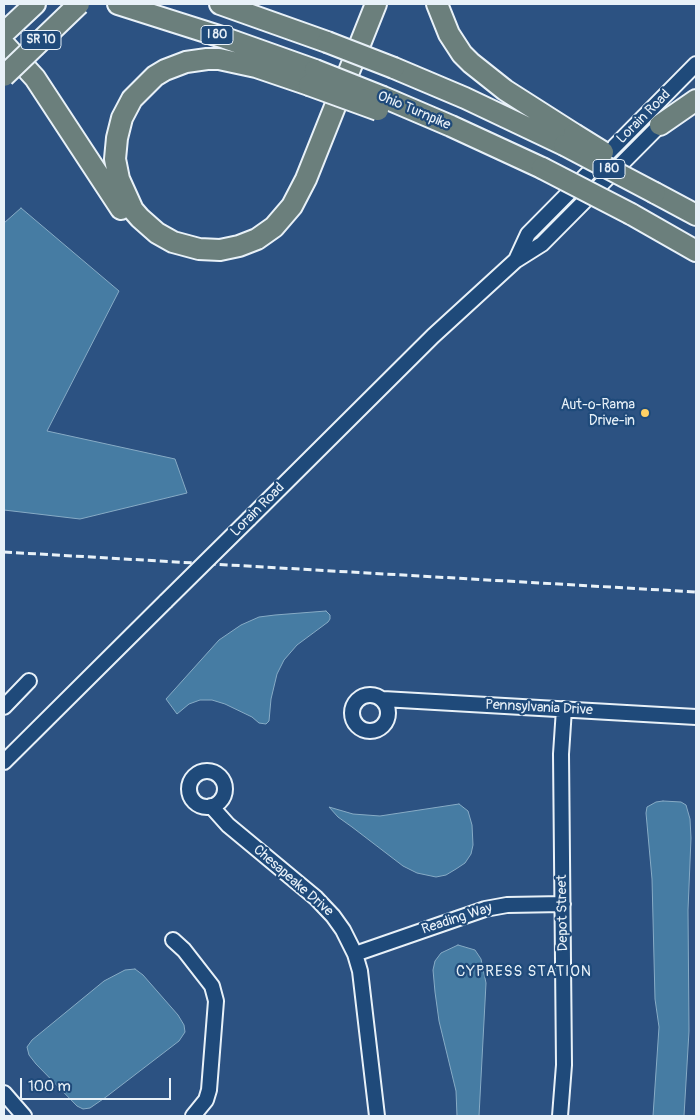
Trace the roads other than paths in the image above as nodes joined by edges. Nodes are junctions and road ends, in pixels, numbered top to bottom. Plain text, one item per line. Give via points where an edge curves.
1 (35, 4) edge
2 (79, 4) edge
3 (118, 4) edge
4 (220, 4) edge
5 (376, 4) edge
6 (384, 4) edge
7 (438, 4) edge
8 (4, 33) edge
9 (4, 44) edge
10 (696, 64) edge
11 (4, 76) edge
12 (312, 77) junction
13 (677, 84) junction
14 (694, 95) edge
15 (660, 125) joint
16 (569, 139) junction
17 (692, 212) edge
18 (696, 251) edge
19 (515, 261) junction
20 (29, 681) dead end
21 (383, 700) dead end
22 (4, 706) edge
23 (564, 709) junction
24 (696, 717) edge
25 (4, 762) edge
26 (211, 806) dead end
27 (563, 904) junction
28 (173, 940) dead end
29 (355, 954) junction
30 (4, 1093) edge
31 (24, 1116) edge
32 (193, 1116) edge
33 (377, 1116) edge
34 (560, 1116) edge

1 - 8 highway, SR 10
2 - 11 highway, SR 10, bridge
3 - 12 highway, I 80 via 217,35
4 - 16 highway, I 80, bridge via 327,42
5 - 12 highway via 306,179 292,206 274,227 239,246 220,250 199,249 173,242 157,233 133,210 118,179 116,138 132,99 156,76 186,62 219,59
6 - 9 highway via 298,212 279,234 262,246 227,257 201,258 179,253 142,232 117,202 35,78
7 - 16 highway via 449,34 471,63
10 - 13 street, Lorain Road
12 - 18 highway, I 80, bridge via 380,103 430,129 486,142 631,214
13 - 14 street
13 - 19 street, Lorain Road via 528,234
14 - 15 highway
15 - 19 street, Lorain Road via 542,244
16 - 17 highway, bridge
19 - 25 street, Lorain Road, bridge via 433,336
20 - 22 street
21 - 23 street, Pennsylvania Drive
23 - 24 street, Pennsylvania Drive
23 - 27 street, Depot Street via 561,754
26 - 29 street, Chesapeake Drive via 232,828 327,908 344,930
27 - 29 street, Reading Way via 495,906
27 - 34 street, Depot Street via 564,1065
28 - 32 street via 212,986 216,1001 209,1090 206,1100
29 - 33 street, Chesapeake Drive via 361,979
30 - 31 street

